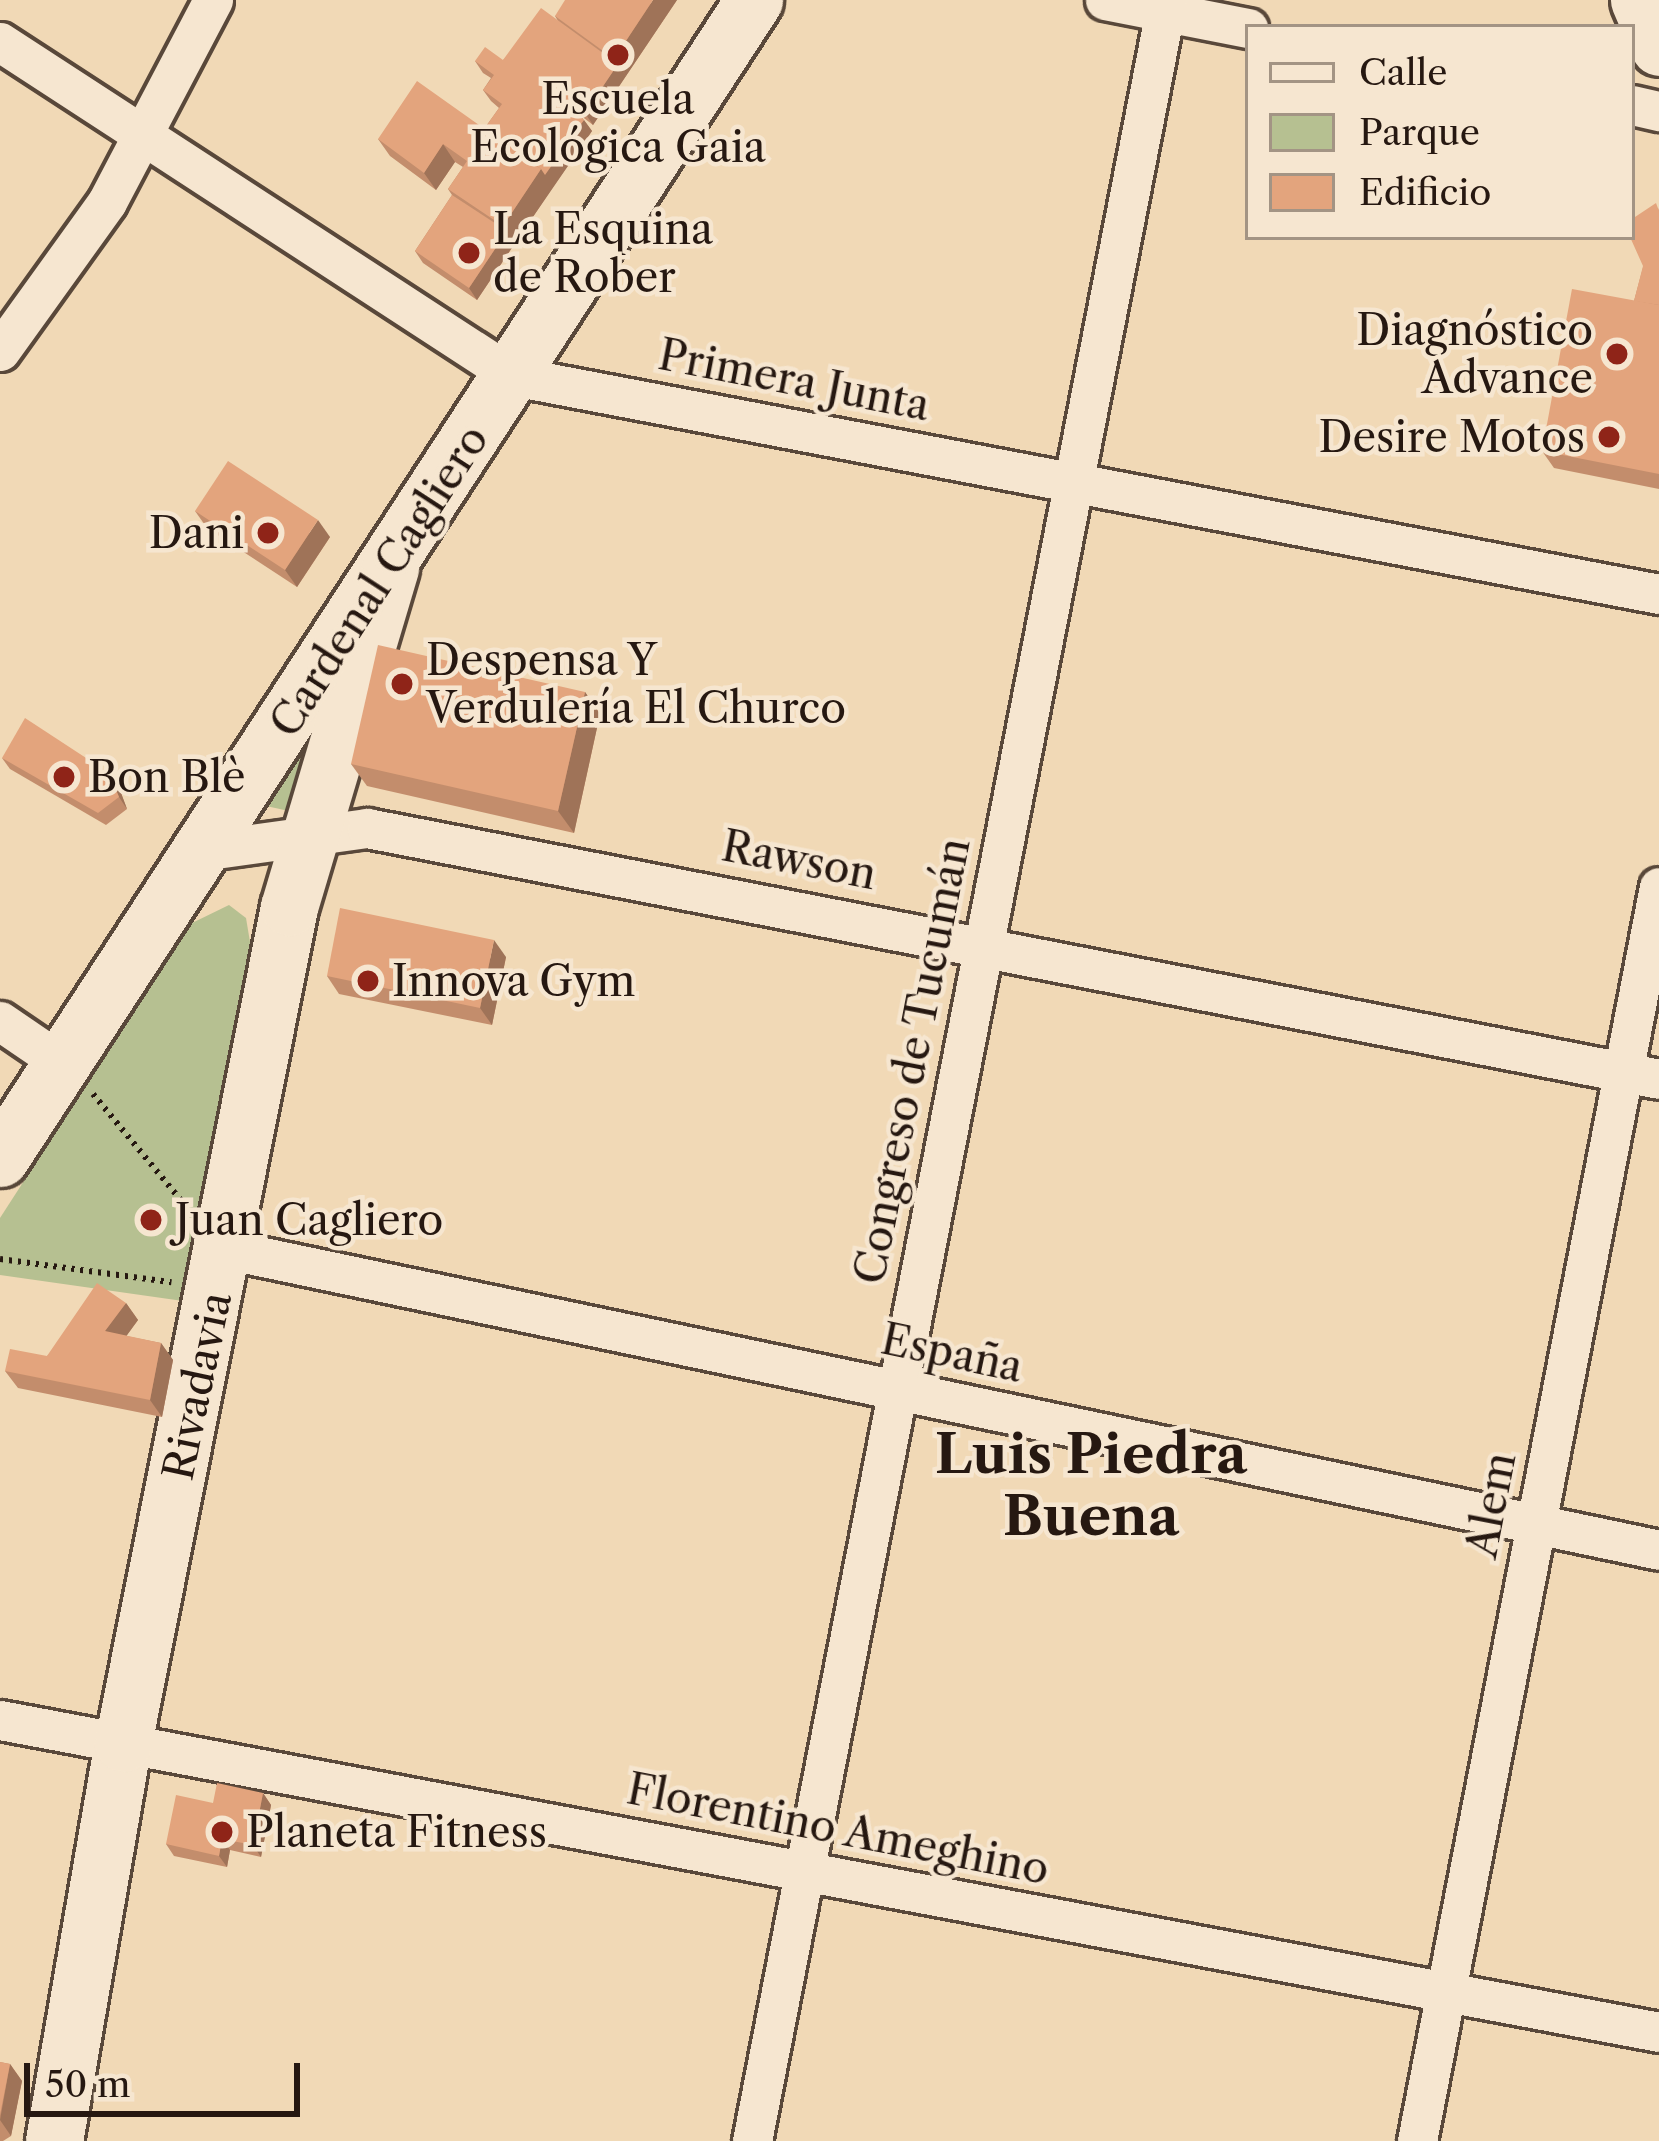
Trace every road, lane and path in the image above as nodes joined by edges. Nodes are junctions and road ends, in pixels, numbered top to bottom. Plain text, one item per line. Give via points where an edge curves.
1 (213, 0) edge
2 (754, 0) edge
3 (1105, 0) edge
4 (1639, 0) edge
5 (1166, 6) edge
6 (1245, 27) edge
7 (0, 42) edge
8 (1659, 47) edge
9 (145, 136) junction
10 (0, 351) edge
11 (513, 376) junction
12 (1074, 482) junction
13 (390, 568) junction
14 (1659, 594) edge
15 (305, 837) junction
16 (201, 851) junction
17 (1659, 887) edge
18 (984, 943) junction
19 (0, 1021) edge
20 (60, 1062) junction
21 (1641, 1074) edge
22 (0, 1158) edge
23 (0, 1259) edge
24 (221, 1269) junction
25 (897, 1391) junction
26 (1536, 1524) junction
27 (1659, 1550) edge
28 (0, 1720) edge
29 (123, 1743) junction
30 (804, 1871) junction
31 (1446, 1992) junction
32 (1659, 2032) edge
33 (54, 2141) edge
34 (752, 2141) edge
35 (1417, 2141) edge

1 - 9 street
2 - 11 main road, Cardenal Cagliero
3 - 5 street
4 - 8 main road
5 - 6 street
5 - 12 street, Congreso de Tucumán
7 - 9 street, Primera Junta
9 - 10 street via 59,276
9 - 11 street, Primera Junta
11 - 12 street, Primera Junta
11 - 13 main road, Cardenal Cagliero
12 - 14 street, Primera Junta
12 - 18 street, Congreso de Tucumán
13 - 15 main road, Rivadavia
13 - 16 main road, Cardenal Cagliero
15 - 16 street, Rawson
15 - 18 street, Rawson via 367,828
15 - 24 main road, Rivadavia
16 - 20 main road, Cardenal Cagliero
17 - 21 street, Alem
18 - 21 street, Rawson
18 - 25 street, Congreso de Tucumán
19 - 20 street
20 - 22 main road, Cardenal Cagliero
20 - 24 path via 106,1106 213,1246
21 - 26 street, Alem
23 - 24 path
24 - 25 street, España
24 - 29 main road, Rivadavia
25 - 26 street, España
25 - 30 street, Congreso de Tucumán
26 - 27 street, España
26 - 31 street, Alem
28 - 29 street, Florentino Ameghino
29 - 30 street, Florentino Ameghino
29 - 33 main road, Rivadavia
30 - 31 street, Florentino Ameghino
30 - 34 street, Congreso de Tucumán
31 - 32 street, Florentino Ameghino
31 - 35 street, Alem

